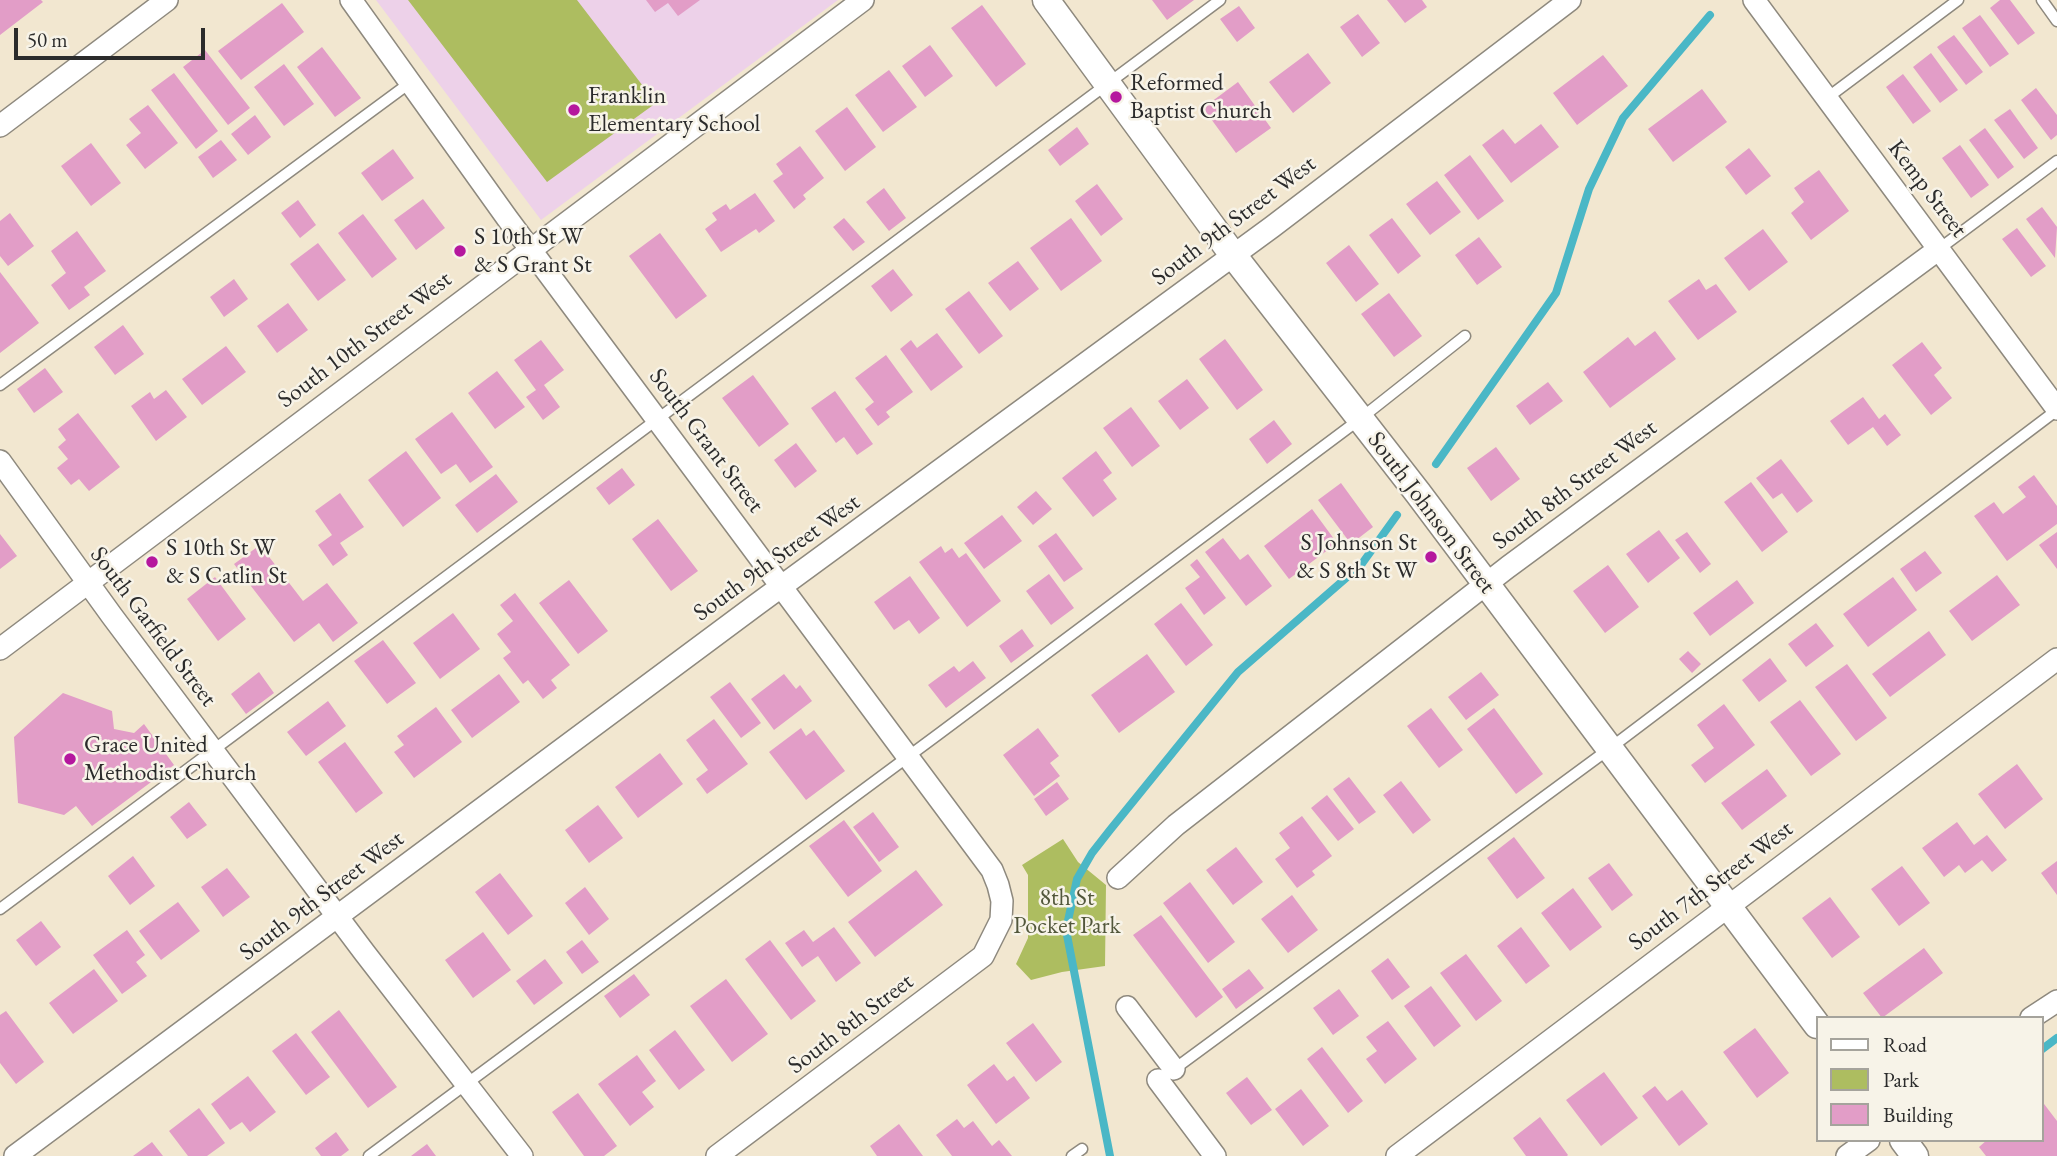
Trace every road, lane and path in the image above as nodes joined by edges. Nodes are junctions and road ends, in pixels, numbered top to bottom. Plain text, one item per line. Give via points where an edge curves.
1 (167, 0) edge
2 (351, 0) edge
3 (863, 0) edge
4 (1046, 0) edge
5 (1220, 0) edge
6 (1570, 0) edge
7 (1754, 0) edge
8 (1958, 0) edge
9 (2042, 0) edge
10 (2057, 21) edge
11 (411, 82) junction
12 (1107, 84) junction
13 (1827, 98) junction
14 (0, 126) edge
15 (2057, 161) edge
16 (1939, 248) junction
17 (530, 249) junction
18 (1233, 255) junction
19 (1465, 336) dead end
20 (0, 385) edge
21 (2057, 410) edge
22 (656, 418) junction
23 (1360, 419) junction
24 (0, 461) edge
25 (87, 582) junction
26 (1486, 584) junction
27 (782, 586) junction
28 (0, 649) edge
29 (2057, 659) edge
30 (1609, 749) junction
31 (213, 750) junction
32 (908, 757) junction
33 (1118, 878) dead end
34 (1729, 905) junction
35 (0, 909) edge
36 (339, 916) junction
37 (1001, 920) joint
38 (2057, 1001) edge
39 (1127, 1007) dead end
40 (2034, 1016) edge
41 (1815, 1022) edge
42 (1166, 1075) junction
43 (467, 1084) junction
44 (1866, 1142) edge
45 (15, 1156) edge
46 (369, 1156) edge
47 (522, 1156) edge
48 (717, 1156) edge
49 (1215, 1156) edge
50 (1397, 1156) edge
51 (1847, 1156) edge

1 - 14 street
2 - 11 street, South Grant Street
3 - 17 street, South 10th Street West
4 - 12 street, South Johnson Street
5 - 12 lane
6 - 18 street, South 9th Street West
7 - 13 street, Kemp Street
8 - 13 lane
9 - 10 lane
11 - 17 street, South Grant Street
11 - 20 lane
12 - 18 street, South Johnson Street
12 - 22 lane
13 - 16 street, Kemp Street
15 - 16 lane
16 - 21 street, Kemp Street
16 - 26 street, South 8th Street West
17 - 22 street, South Grant Street
17 - 25 street, South 10th Street West
18 - 23 street, South Johnson Street
18 - 27 street, South 9th Street West
19 - 23 lane
21 - 30 lane
22 - 27 street, South Grant Street
22 - 31 lane
23 - 26 street, South Johnson Street
23 - 32 lane
24 - 25 street, South Garfield Street
25 - 28 street, South 10th Street West
25 - 31 street, South Garfield Street
26 - 30 street, South Johnson Street
26 - 33 street, South 8th Street West via 1176,825
27 - 32 street, South Grant Street
27 - 36 street, South 9th Street West
29 - 34 street, South 7th Street West
30 - 34 street, South Johnson Street
30 - 42 lane
31 - 35 lane
31 - 36 street, South Garfield Street
32 - 37 street, South Grant Street via 992,870 1002,901
32 - 43 lane
34 - 41 street, South Johnson Street
34 - 50 street, South 7th Street West
36 - 43 street, South Garfield Street
36 - 45 street, South 9th Street West
37 - 48 street, South 8th Street via 983,956 973,965
38 - 40 street
39 - 42 street
42 - 49 street
43 - 46 lane
43 - 47 street, South Garfield Street
44 - 51 street

